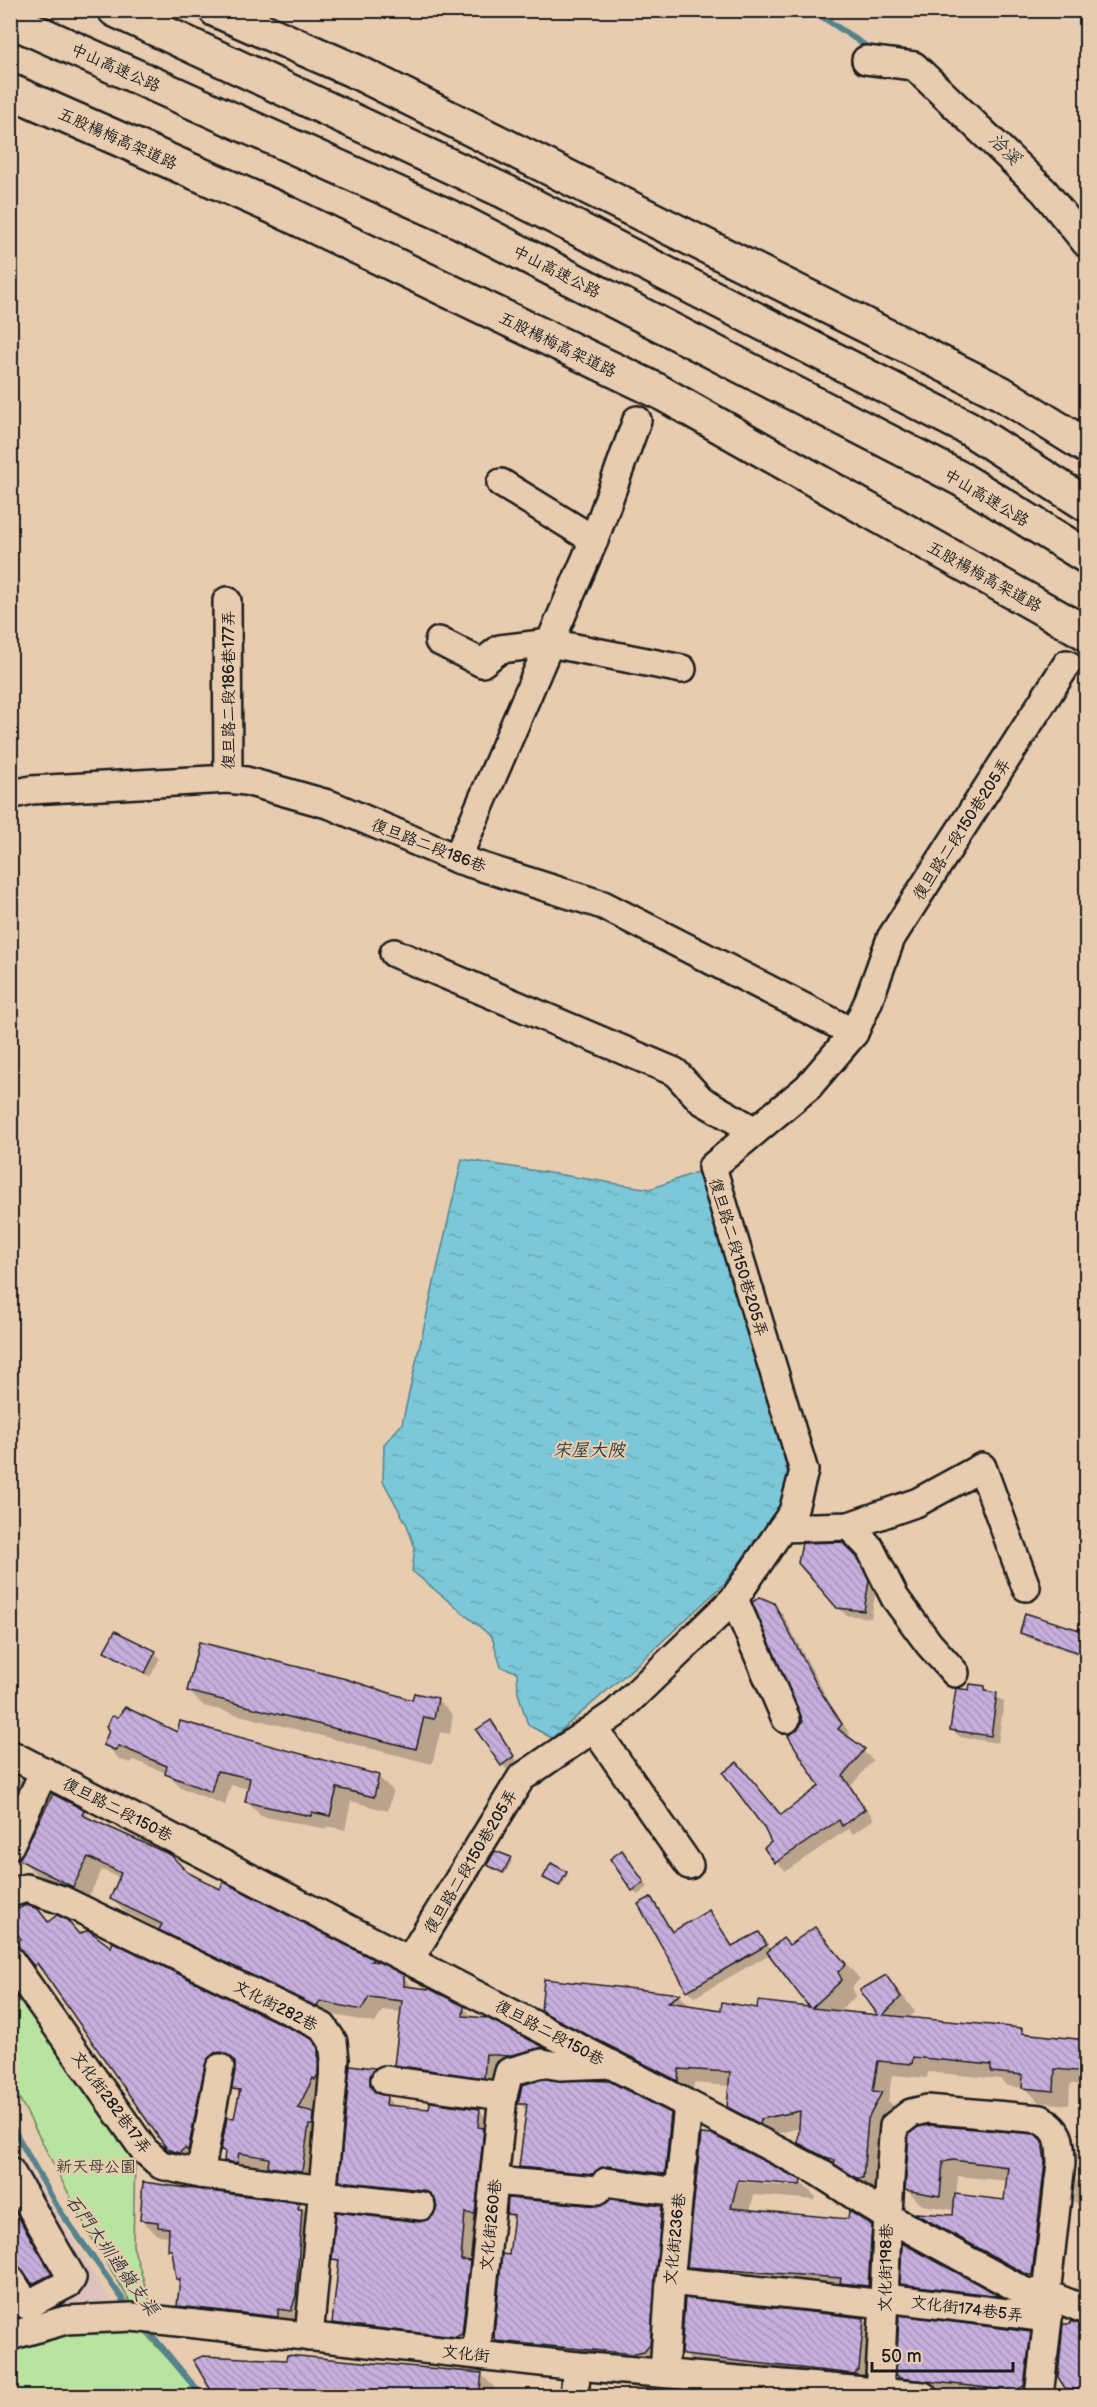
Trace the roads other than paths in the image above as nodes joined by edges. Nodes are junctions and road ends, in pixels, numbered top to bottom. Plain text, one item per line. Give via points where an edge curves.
1 (115, 10) edge
2 (216, 10) edge
3 (10, 20) edge
4 (866, 60) dead end
5 (10, 91) edge
6 (1086, 243) edge
7 (637, 420) dead end
8 (1086, 446) edge
9 (501, 483) dead end
10 (1086, 504) edge
11 (594, 540) junction
12 (1086, 556) edge
13 (227, 601) dead end
14 (1086, 633) edge
15 (439, 641) dead end
16 (550, 643) junction
17 (1067, 664) dead end
18 (682, 669) dead end
19 (228, 779) junction
20 (10, 795) edge
21 (457, 859) junction
22 (394, 953) dead end
23 (854, 1033) junction
24 (755, 1131) junction
25 (849, 1526) junction
26 (782, 1528) junction
27 (1026, 1587) dead end
28 (734, 1599) junction
29 (955, 1673) dead end
30 (786, 1719) dead end
31 (594, 1728) junction
32 (10, 1754) edge
33 (44, 1771) junction
34 (10, 1845) edge
35 (689, 1865) dead end
36 (14, 1884) edge
37 (410, 1959) junction
38 (10, 1960) edge
39 (612, 2064) junction
40 (220, 2068) dead end
41 (385, 2080) dead end
42 (503, 2096) junction
43 (688, 2105) junction
44 (10, 2171) edge
45 (200, 2174) junction
46 (494, 2181) junction
47 (679, 2192) junction
48 (324, 2193) junction
49 (421, 2206) dead end
50 (886, 2216) junction
51 (10, 2279) edge
52 (670, 2281) junction
53 (886, 2301) junction
54 (1047, 2306) junction
55 (1086, 2310) edge
56 (10, 2336) edge
57 (309, 2337) junction
58 (476, 2354) junction
59 (577, 2366) junction
60 (664, 2373) junction
61 (879, 2392) junction
62 (574, 2397) edge
63 (923, 2397) edge
64 (1039, 2397) edge

1 - 10 highway via 506,192 968,428
2 - 8 highway via 357,72 1001,393
3 - 12 highway, 中山高速公路 via 461,222 961,479
4 - 6 street via 914,66 1044,191
5 - 14 highway, 五股楊梅高架道路 via 276,208 658,391
7 - 11 street
9 - 11 street
11 - 16 street
13 - 19 street, 復旦路二段186巷177弄
15 - 16 street via 482,663 500,649
16 - 18 street
16 - 21 street
17 - 23 street, 復旦路二段150巷205弄 via 891,938
19 - 20 street, 復旦路二段186巷 via 32,790
19 - 21 street, 復旦路二段186巷 via 331,805
21 - 23 street, 復旦路二段186巷 via 603,905
22 - 24 street via 675,1072 701,1100
23 - 24 street, 復旦路二段150巷205弄 via 807,1087
24 - 26 street, 復旦路二段150巷205弄 via 711,1167 804,1471 793,1512
25 - 26 street
25 - 27 street via 918,1502 982,1467
25 - 29 street via 870,1548 895,1598
26 - 28 street, 復旦路二段150巷205弄
28 - 30 street
28 - 31 street, 復旦路二段150巷205弄 via 616,1713
31 - 35 street
31 - 37 street, 復旦路二段150巷205弄 via 521,1778
32 - 33 street, 復旦路二段150巷
33 - 34 street
33 - 37 street, 復旦路二段150巷
36 - 48 street, 文化街282巷 via 62,1900 323,2027 333,2042 335,2059
37 - 39 street, 復旦路二段150巷
38 - 45 street, 文化街282巷17弄 via 144,2150 161,2165
39 - 42 street, 文化街260巷 via 542,2063 509,2072
39 - 43 street, 復旦路二段150巷
40 - 45 street
41 - 42 street
42 - 46 street, 文化街260巷
43 - 47 street, 文化街236巷
43 - 50 street, 復旦路二段150巷 via 817,2171
44 - 51 street via 72,2278 27,2305
45 - 48 street, 文化街282巷17弄
46 - 47 street
46 - 58 street, 文化街260巷
47 - 52 street, 文化街236巷
48 - 49 street, 文化街282巷17弄
48 - 57 street, 文化街282巷
50 - 53 street, 文化街198巷
50 - 54 street, 復旦路二段150巷
50 - 54 street, 文化街198巷 via 894,2126 911,2113 927,2109 1041,2120 1055,2128 1061,2163
52 - 53 street, 文化街174巷5弄
52 - 60 street, 文化街236巷
53 - 54 street, 文化街174巷5弄
53 - 61 street, 文化街198巷
54 - 55 street, 復旦路二段150巷
54 - 64 street
56 - 57 street, 文化街 via 66,2320 137,2318
57 - 58 street, 文化街
58 - 59 street, 文化街
59 - 60 street, 文化街
59 - 62 street
60 - 61 street, 文化街
61 - 63 street, 文化街

